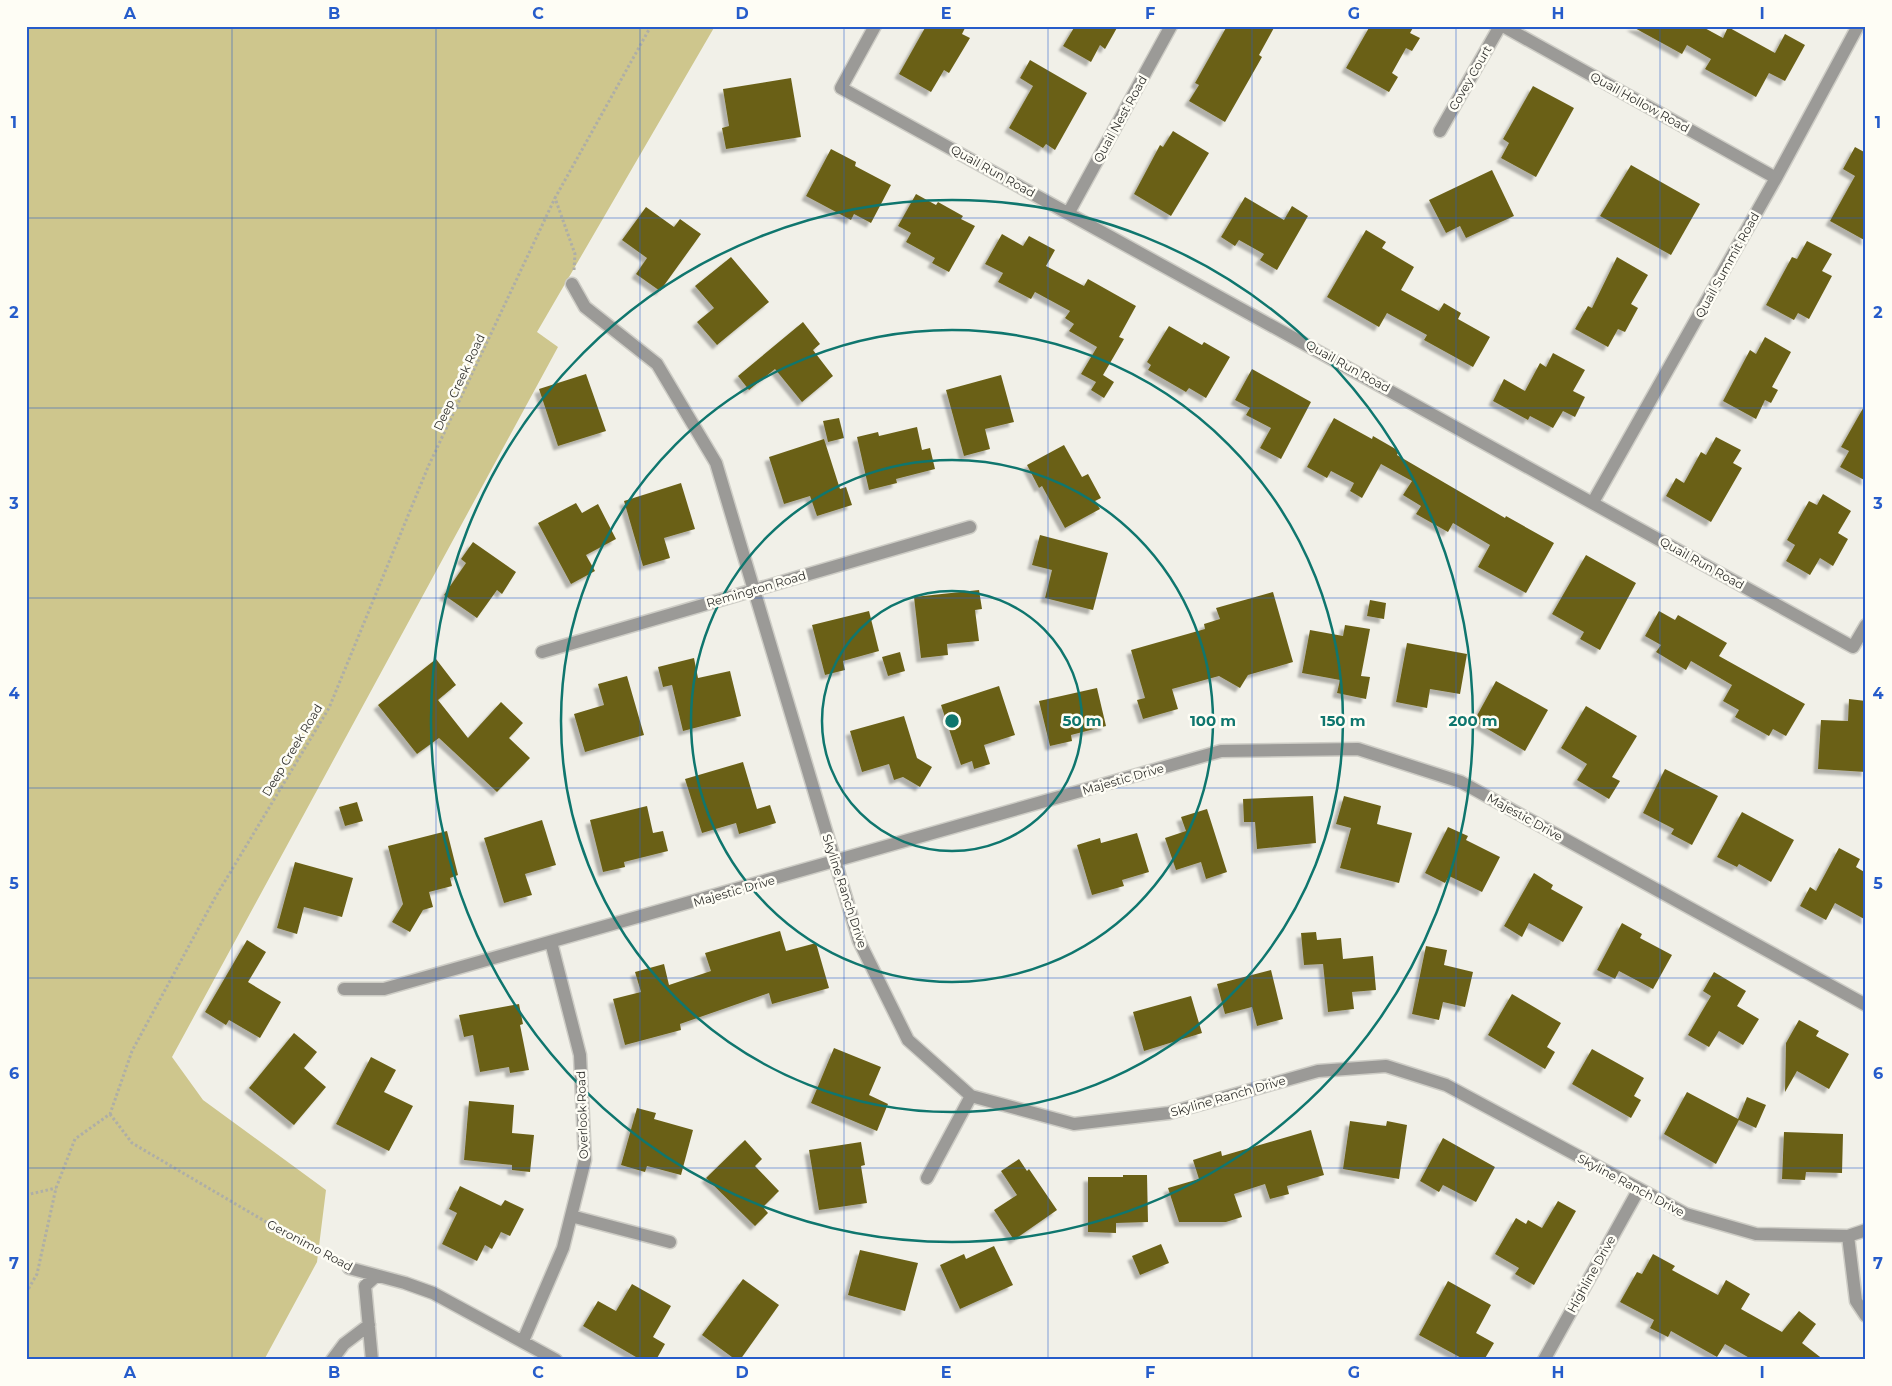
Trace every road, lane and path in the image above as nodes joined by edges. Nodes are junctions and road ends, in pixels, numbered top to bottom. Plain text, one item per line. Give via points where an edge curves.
1 (651, 26) edge
2 (875, 26) edge
3 (1171, 26) edge
4 (1501, 26) edge
5 (1858, 26) edge
6 (1440, 130) dead end
7 (1776, 178) junction
8 (555, 198) junction
9 (1069, 212) junction
10 (572, 284) joint
11 (1593, 502) junction
12 (970, 527) dead end
13 (754, 589) junction
14 (1866, 625) edge
15 (542, 652) dead end
16 (835, 862) junction
17 (551, 942) junction
18 (344, 989) dead end
19 (1866, 1005) edge
20 (971, 1096) junction
21 (110, 1114) junction
22 (927, 1178) dead end
23 (56, 1188) junction
24 (1638, 1189) junction
25 (26, 1195) edge
26 (571, 1216) junction
27 (1866, 1230) edge
28 (1848, 1236) junction
29 (670, 1242) dead end
30 (349, 1268) joint
31 (376, 1276) junction
32 (26, 1293) edge
33 (1866, 1316) edge
34 (369, 1325) junction
35 (523, 1341) junction
36 (332, 1360) edge
37 (372, 1360) edge
38 (556, 1360) edge
39 (1544, 1360) edge

1 - 8 path, Deep Creek Road
2 - 9 street, Quail Run Road via 841,88
3 - 9 street, Quail Nest Road
4 - 6 street, Covey Court
4 - 7 street, Quail Hollow Road
5 - 7 street, Quail Summit Road
7 - 11 street, Quail Summit Road
8 - 10 path via 575,254
8 - 21 path, Deep Creek Road via 428,467 328,708 216,896 132,1051
9 - 11 street, Quail Run Road
10 - 13 street, Skyline Ranch Drive via 585,307 657,364 677,397 716,463
11 - 14 street, Quail Run Road via 1854,647
12 - 13 street, Remington Road
13 - 15 street, Remington Road
13 - 16 street, Skyline Ranch Drive
16 - 17 street, Majestic Drive
16 - 19 street, Majestic Drive via 1220,751 1358,749 1461,782
16 - 20 street, Skyline Ranch Drive via 858,941 908,1040
17 - 18 street, Majestic Drive via 384,989
17 - 26 street, Overlook Road via 580,1055 585,1160
20 - 22 street
20 - 24 street, Skyline Ranch Drive via 1074,1124 1169,1113 1318,1071 1386,1066 1446,1085
21 - 23 path via 75,1139
21 - 30 path, Geronimo Road via 132,1144
23 - 25 path
23 - 32 path via 36,1274
24 - 28 street, Skyline Ranch Drive via 1686,1214 1756,1234
24 - 39 street, Highline Drive
26 - 29 street
26 - 35 street, Overlook Road via 563,1248
27 - 28 street, Skyline Ranch Drive
28 - 33 street via 1856,1302
30 - 31 street, Geronimo Road
31 - 34 street via 365,1286
31 - 35 street, Geronimo Road via 433,1293
34 - 36 street via 344,1344
34 - 37 street
35 - 38 street, Geronimo Road

